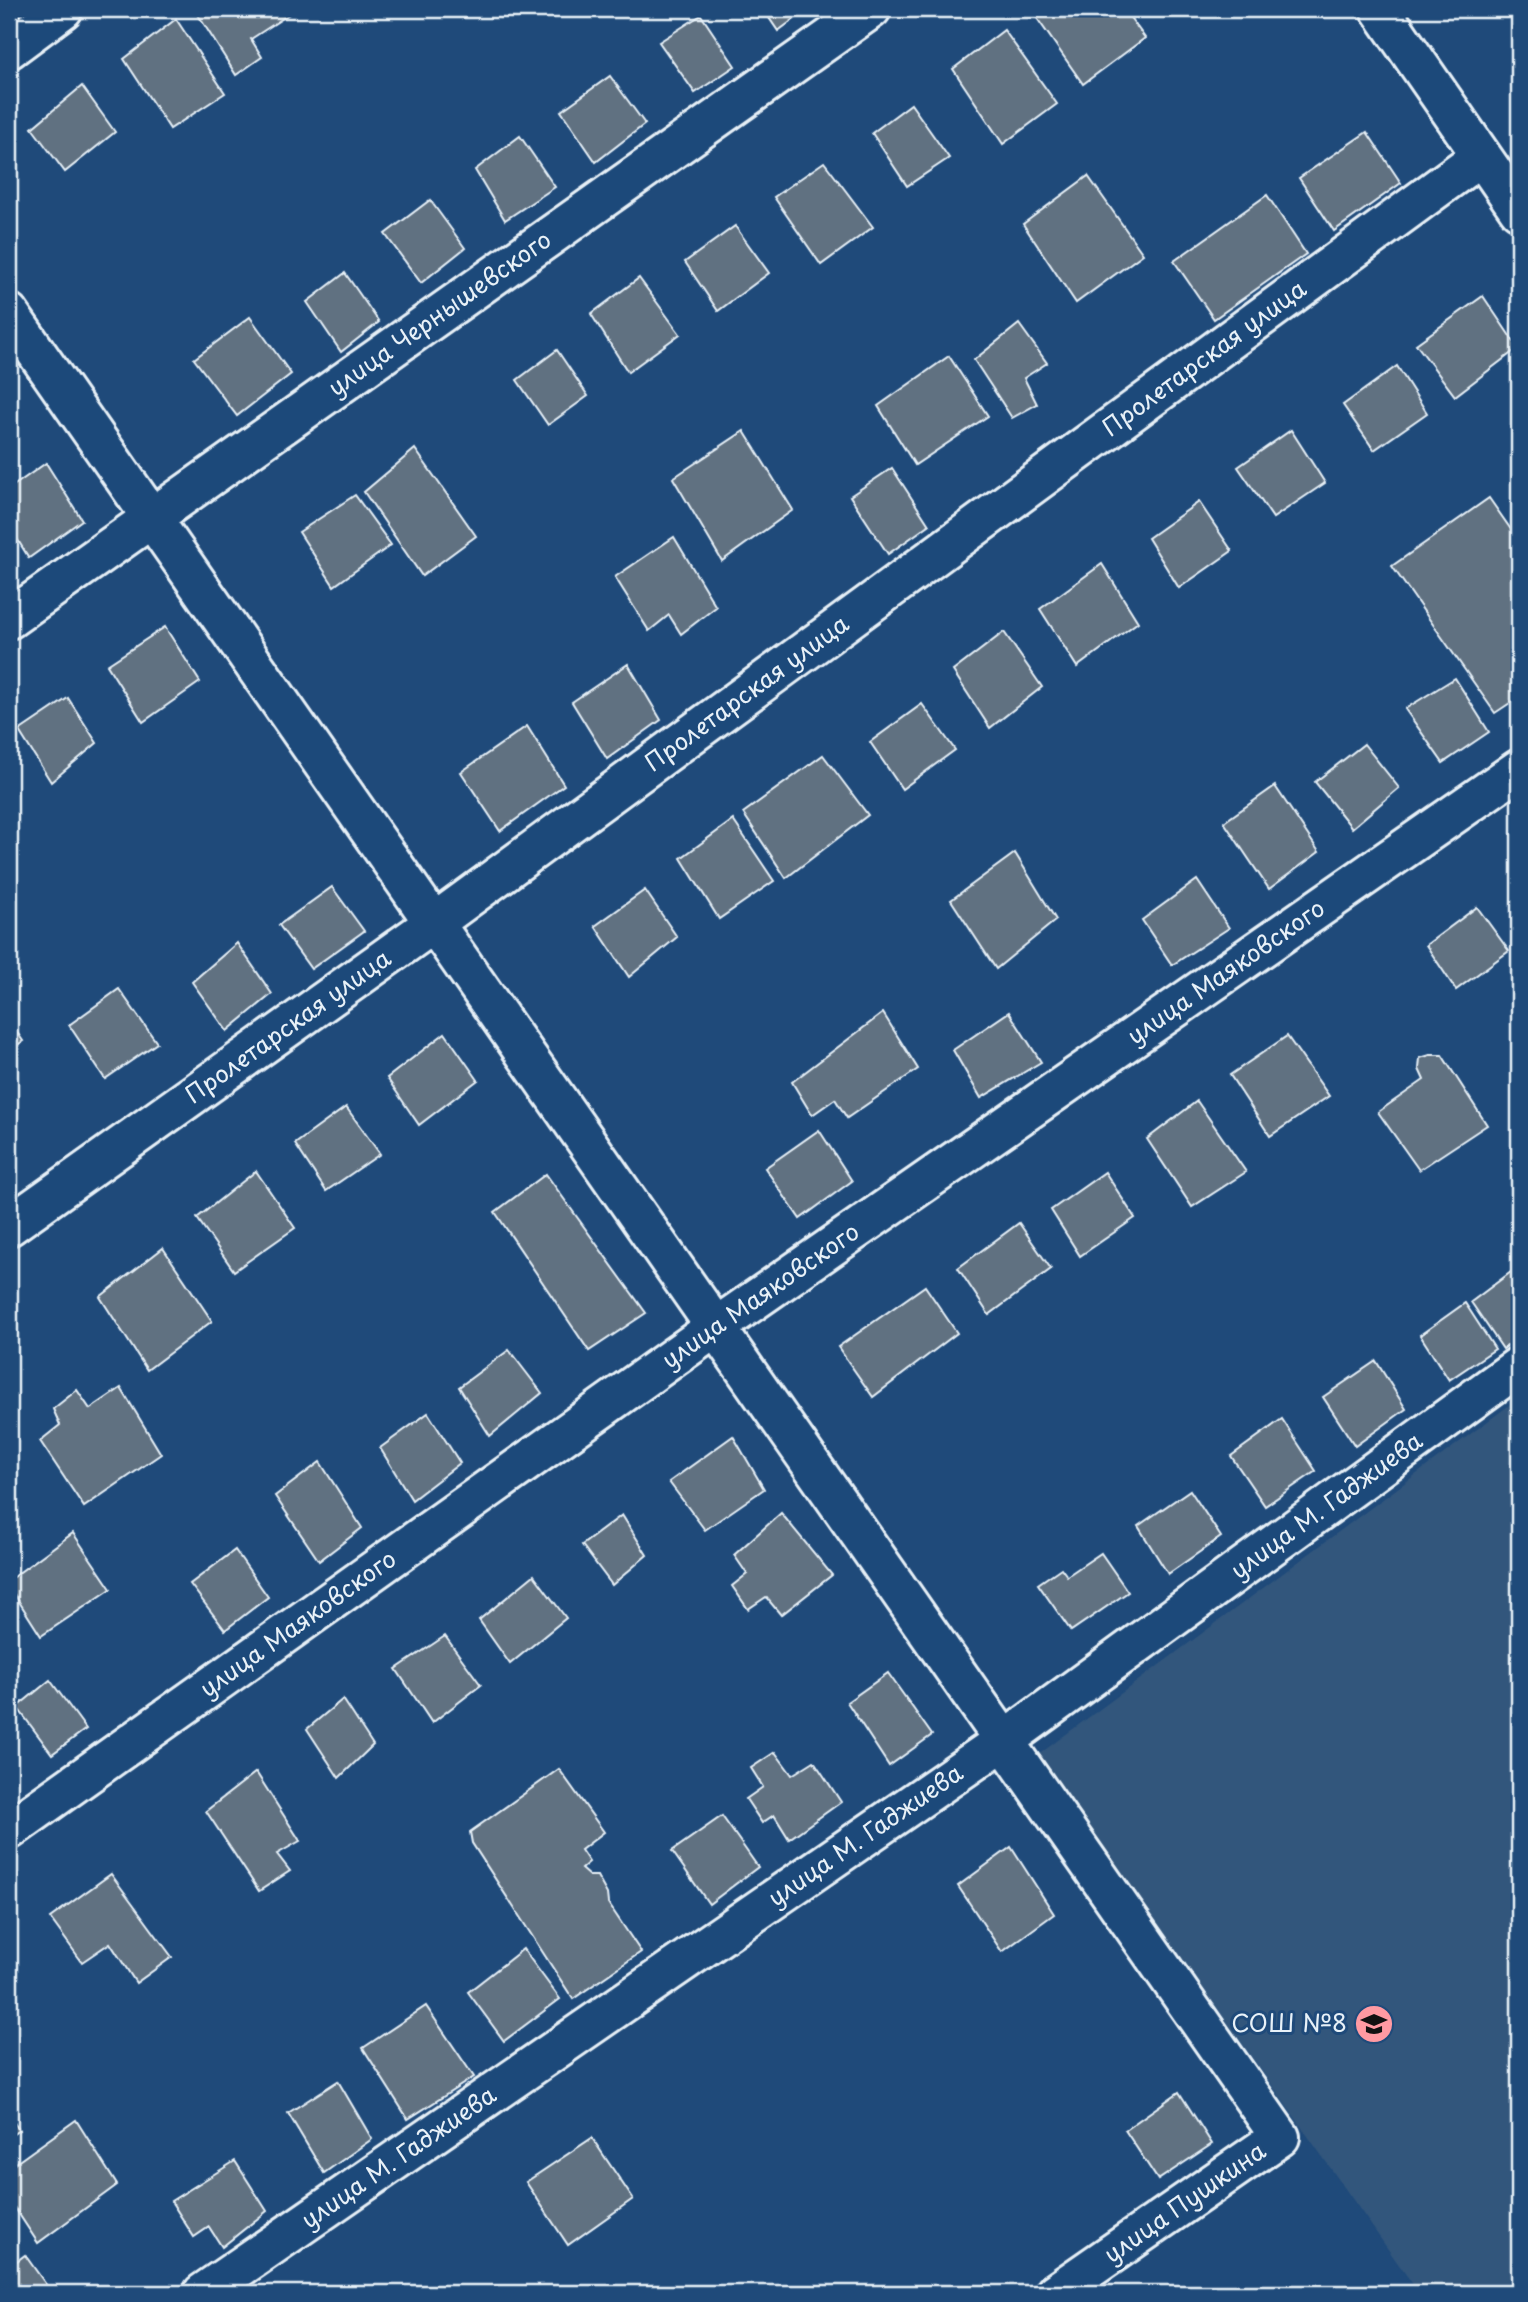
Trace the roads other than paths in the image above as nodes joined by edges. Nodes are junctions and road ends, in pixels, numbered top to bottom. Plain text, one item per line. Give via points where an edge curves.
1 (63, 9) edge
2 (871, 9) edge
3 (1380, 9) edge
4 (9, 50) edge
5 (1481, 156) junction
6 (1519, 210) edge
7 (9, 313) edge
8 (151, 517) junction
9 (9, 619) edge
10 (1519, 769) edge
11 (434, 923) junction
12 (9, 1226) edge
13 (716, 1327) junction
14 (1519, 1366) edge
15 (1004, 1740) junction
16 (9, 1830) edge
17 (203, 2293) edge
18 (1055, 2293) edge

1 - 4 street
2 - 8 street, улица Чернышевского
3 - 5 street
5 - 6 street
5 - 11 street, Пролетарская улица
7 - 8 street
8 - 9 street, улица Чернышевского
8 - 11 street
10 - 13 street, улица Маяковского
11 - 12 street, Пролетарская улица
11 - 13 street
13 - 15 street
13 - 16 street, улица Маяковского
14 - 15 street, улица М. Гаджиева
15 - 17 street, улица М. Гаджиева
15 - 18 street, улица Пушкина via 1280,2137

